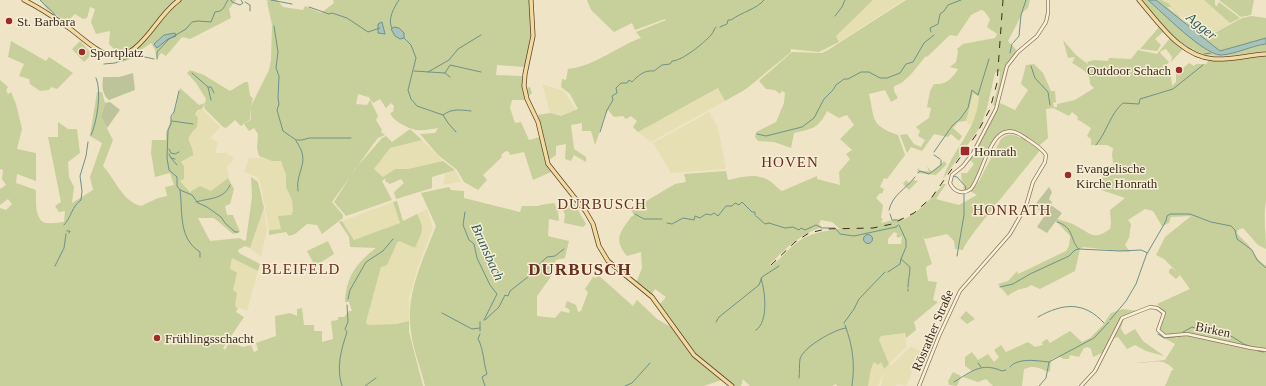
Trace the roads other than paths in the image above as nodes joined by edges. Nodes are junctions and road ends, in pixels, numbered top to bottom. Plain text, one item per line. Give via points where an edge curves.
1 (24, 0) edge
2 (178, 0) edge
3 (531, 0) edge
4 (1048, 0) edge
5 (1139, 0) edge
6 (1266, 54) edge
7 (1266, 350) edge
8 (732, 386) edge
9 (919, 386) edge
10 (1081, 386) edge

1 - 2 main road via 59,21 101,52 113,56 126,53 139,44
3 - 8 main road via 533,36 524,74 524,86 538,122 550,167 586,212 593,224 599,246 608,261 652,297 694,355
4 - 9 street, Rösrather Straße via 1048,17 1040,32 1011,59 998,103 976,146 964,166 951,176 950,183 954,190 964,192 972,189 994,142 1004,132 1013,131 1021,134 1040,148 1046,155 1046,162 1033,182 1026,206 1010,234 960,291
5 - 6 main road via 1176,41 1196,55 1220,59
7 - 10 street, Birken via 1187,334 1165,336 1158,330 1164,313 1150,307 1121,320 1095,371

